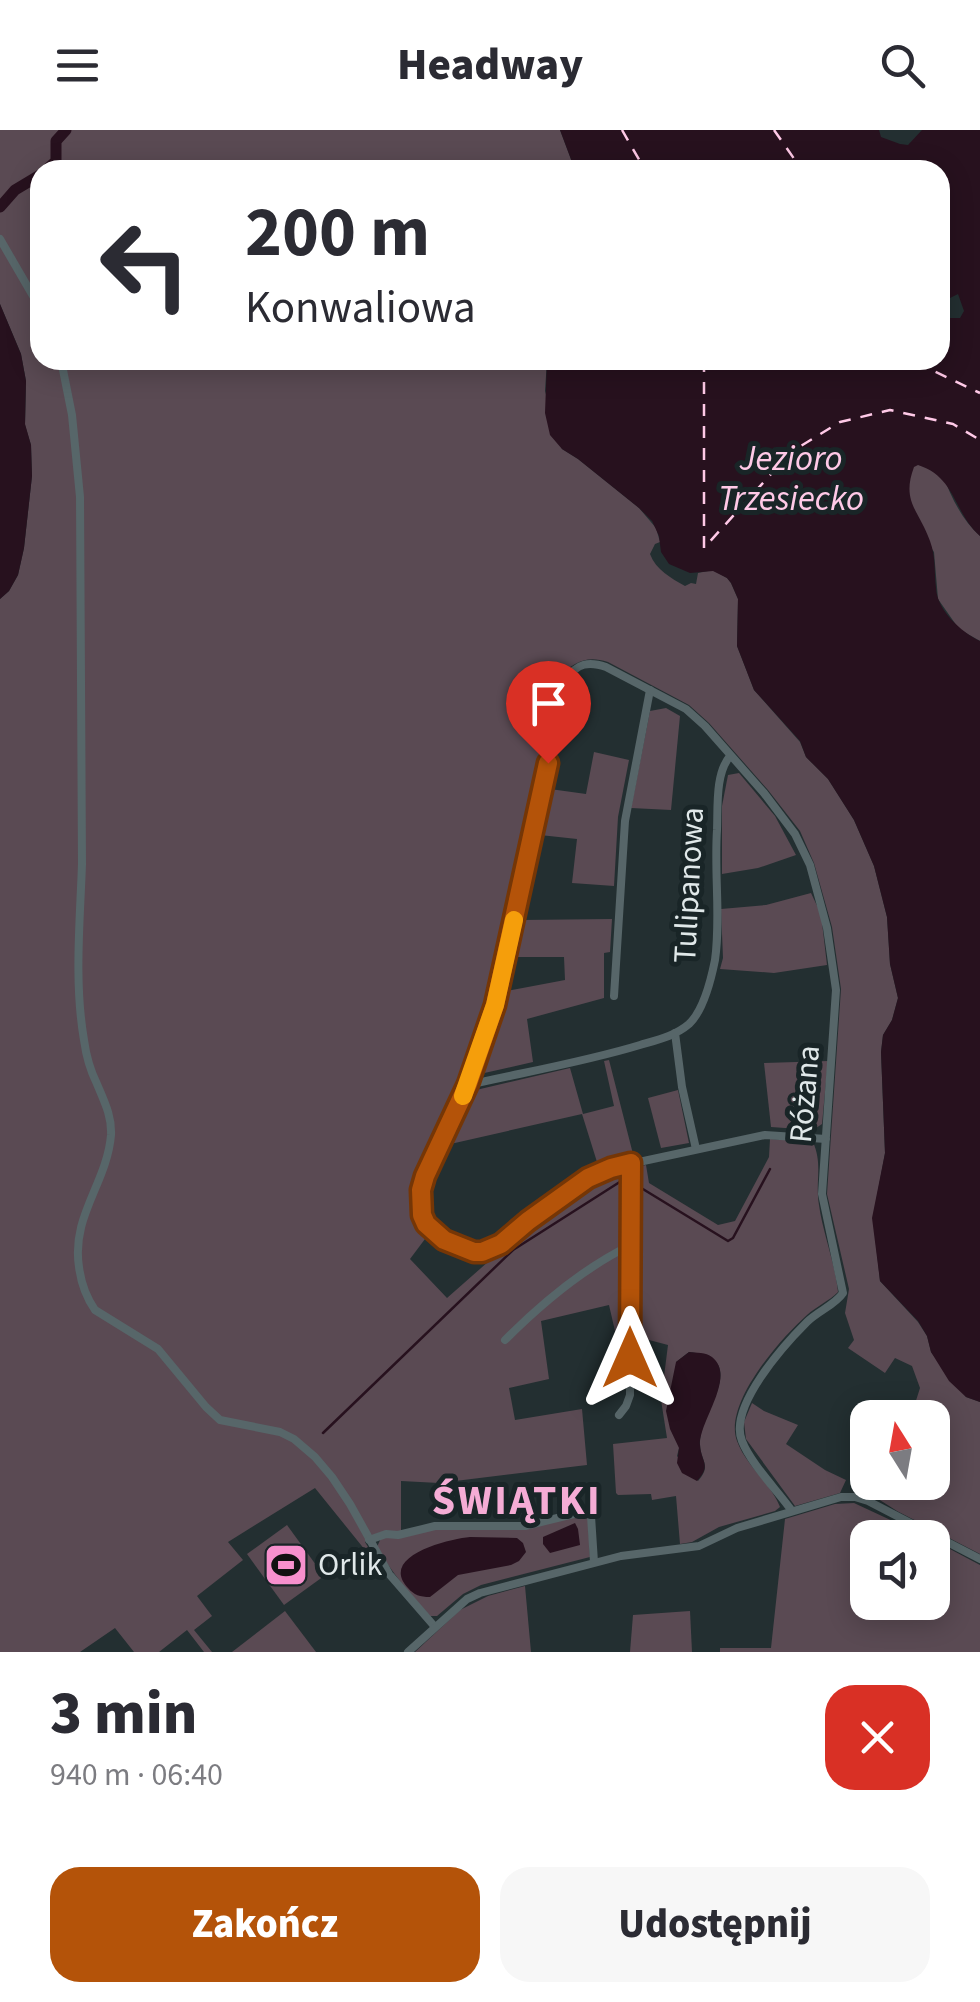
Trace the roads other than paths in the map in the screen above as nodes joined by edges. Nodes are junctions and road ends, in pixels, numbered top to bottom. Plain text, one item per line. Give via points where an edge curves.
1 (0, 239) edge
2 (30, 291) edge
3 (63, 370) edge
4 (650, 690) junction
5 (730, 756) junction
6 (614, 996) dead end
7 (675, 1033) junction
8 (468, 1084) junction
9 (826, 1139) junction
10 (696, 1149) junction
11 (631, 1163) junction
12 (631, 1246) junction
13 (505, 1340) dead end
14 (618, 1415) dead end
15 (792, 1511) junction
16 (370, 1540) junction
17 (980, 1559) edge
18 (594, 1562) junction
19 (435, 1627) junction
20 (408, 1652) edge

1 - 2 street
3 - 16 street via 80,497 81,1014 86,1054 111,1131 80,1226 81,1280 95,1310 158,1350 220,1420 287,1435 324,1466
4 - 5 street, Różana via 686,709
4 - 6 street via 625,821
4 - 8 street, Różana via 595,663 582,664 566,679 495,1005
5 - 7 street, Tulipanowa via 720,788 712,970 694,1020
5 - 9 street, Różana via 796,834 827,928 836,1000
7 - 8 street
7 - 10 street
8 - 11 street via 425,1176 420,1205 426,1224 444,1240 474,1252 492,1250 588,1178
9 - 10 street via 774,1134
9 - 15 street, Różana via 823,1201 843,1293 784,1346 739,1422 744,1446
10 - 11 street
11 - 12 street
12 - 13 street via 547,1299
12 - 14 street via 630,1395
15 - 17 street via 858,1498
15 - 18 street via 699,1546
16 - 18 street via 435,1526 525,1526 586,1511
16 - 19 street via 389,1574
18 - 19 street via 480,1592
19 - 20 street

